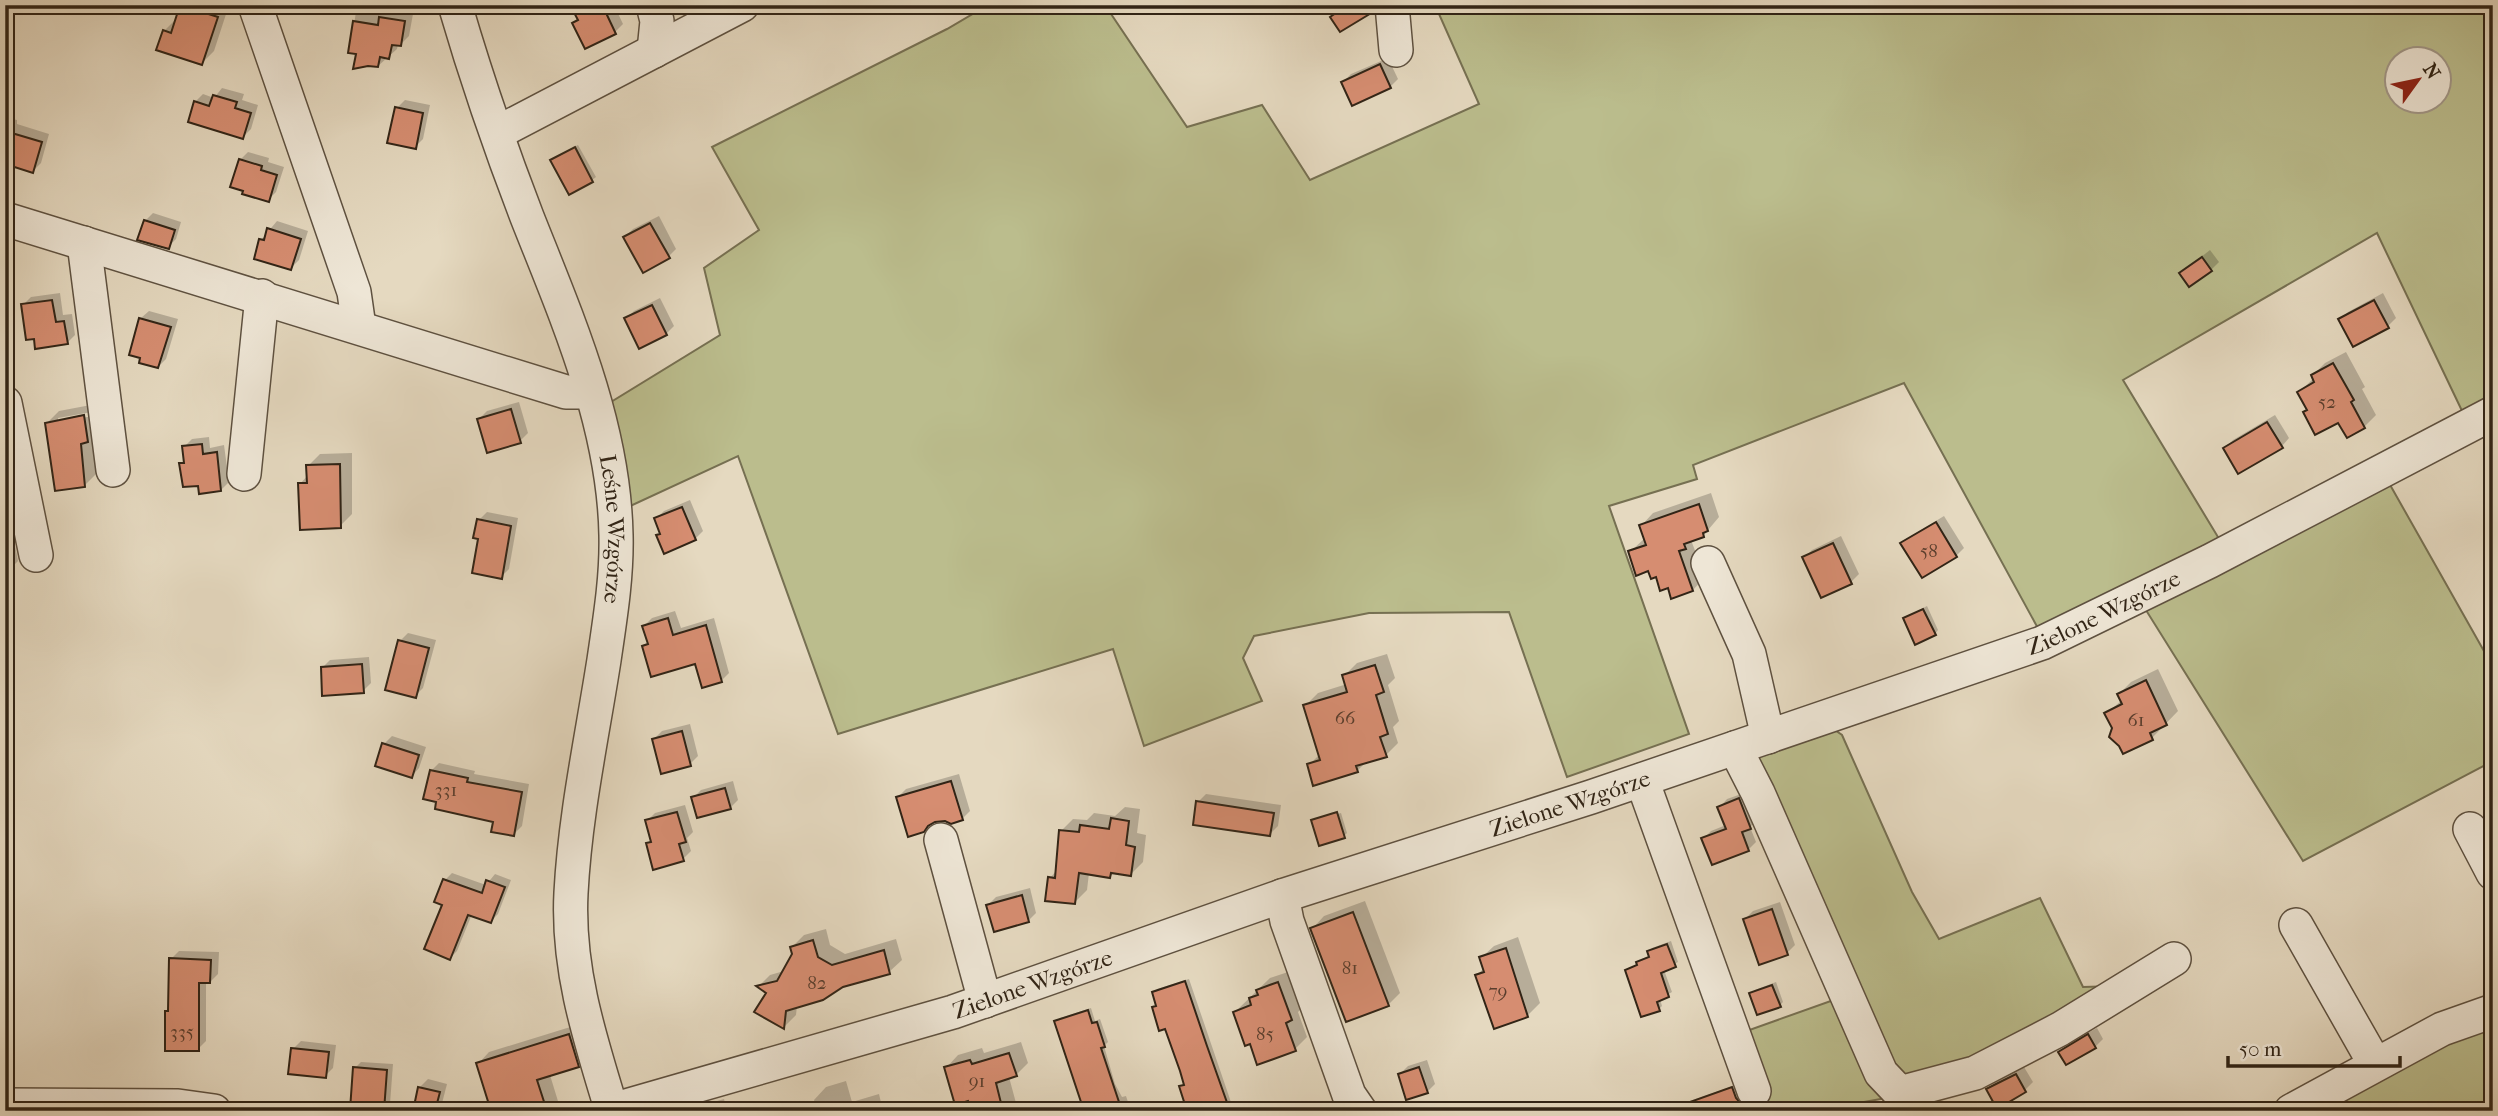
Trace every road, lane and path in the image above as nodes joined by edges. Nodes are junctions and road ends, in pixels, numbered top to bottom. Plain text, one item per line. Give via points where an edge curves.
1 (255, 5) edge
2 (455, 5) edge
3 (653, 5) edge
4 (742, 5) edge
5 (1392, 5) edge
6 (1396, 50) dead end
7 (654, 51) junction
8 (497, 133) junction
9 (5, 219) edge
10 (84, 243) junction
11 (262, 296) junction
12 (359, 327) junction
13 (591, 392) junction
14 (5, 404) edge
15 (2493, 413) edge
16 (113, 470) dead end
17 (244, 474) dead end
18 (36, 555) dead end
19 (1708, 563) dead end
20 (1768, 737) junction
21 (1735, 748) junction
22 (1642, 780) junction
23 (2470, 829) dead end
24 (941, 840) dead end
25 (2493, 873) edge
26 (1282, 896) junction
27 (2296, 925) dead end
28 (2174, 959) dead end
29 (985, 1001) junction
30 (2493, 1011) edge
31 (2375, 1064) junction
32 (1754, 1091) dead end
33 (5, 1105) edge
34 (612, 1110) edge
35 (214, 1111) edge
36 (1360, 1111) edge
37 (2291, 1111) edge

1 - 12 street via 354,292
2 - 8 street, Leśne Wzgórze
3 - 7 street via 657,21
4 - 7 street
5 - 6 street
7 - 8 street
8 - 13 street, Leśne Wzgórze
9 - 10 street
10 - 11 street
10 - 16 street
11 - 12 street
11 - 17 street
12 - 13 street via 566,392
13 - 34 street, Leśne Wzgórze via 610,470 616,534 614,596 576,838 571,894 573,963 587,1031
14 - 18 street
15 - 20 street, Zielone Wzgórze via 2199,567 2042,643
19 - 20 street via 1749,654
20 - 21 street, Zielone Wzgórze
21 - 22 street, Zielone Wzgórze
21 - 28 street via 1881,1073 1900,1093 1975,1073 2060,1029
22 - 26 street, Zielone Wzgórze
22 - 32 street
23 - 25 street
24 - 29 street
26 - 29 street, Zielone Wzgórze
26 - 36 street via 1349,1096
27 - 31 street
29 - 34 street, Zielone Wzgórze
30 - 31 street via 2442,1028
31 - 37 street
33 - 35 street via 178,1106

